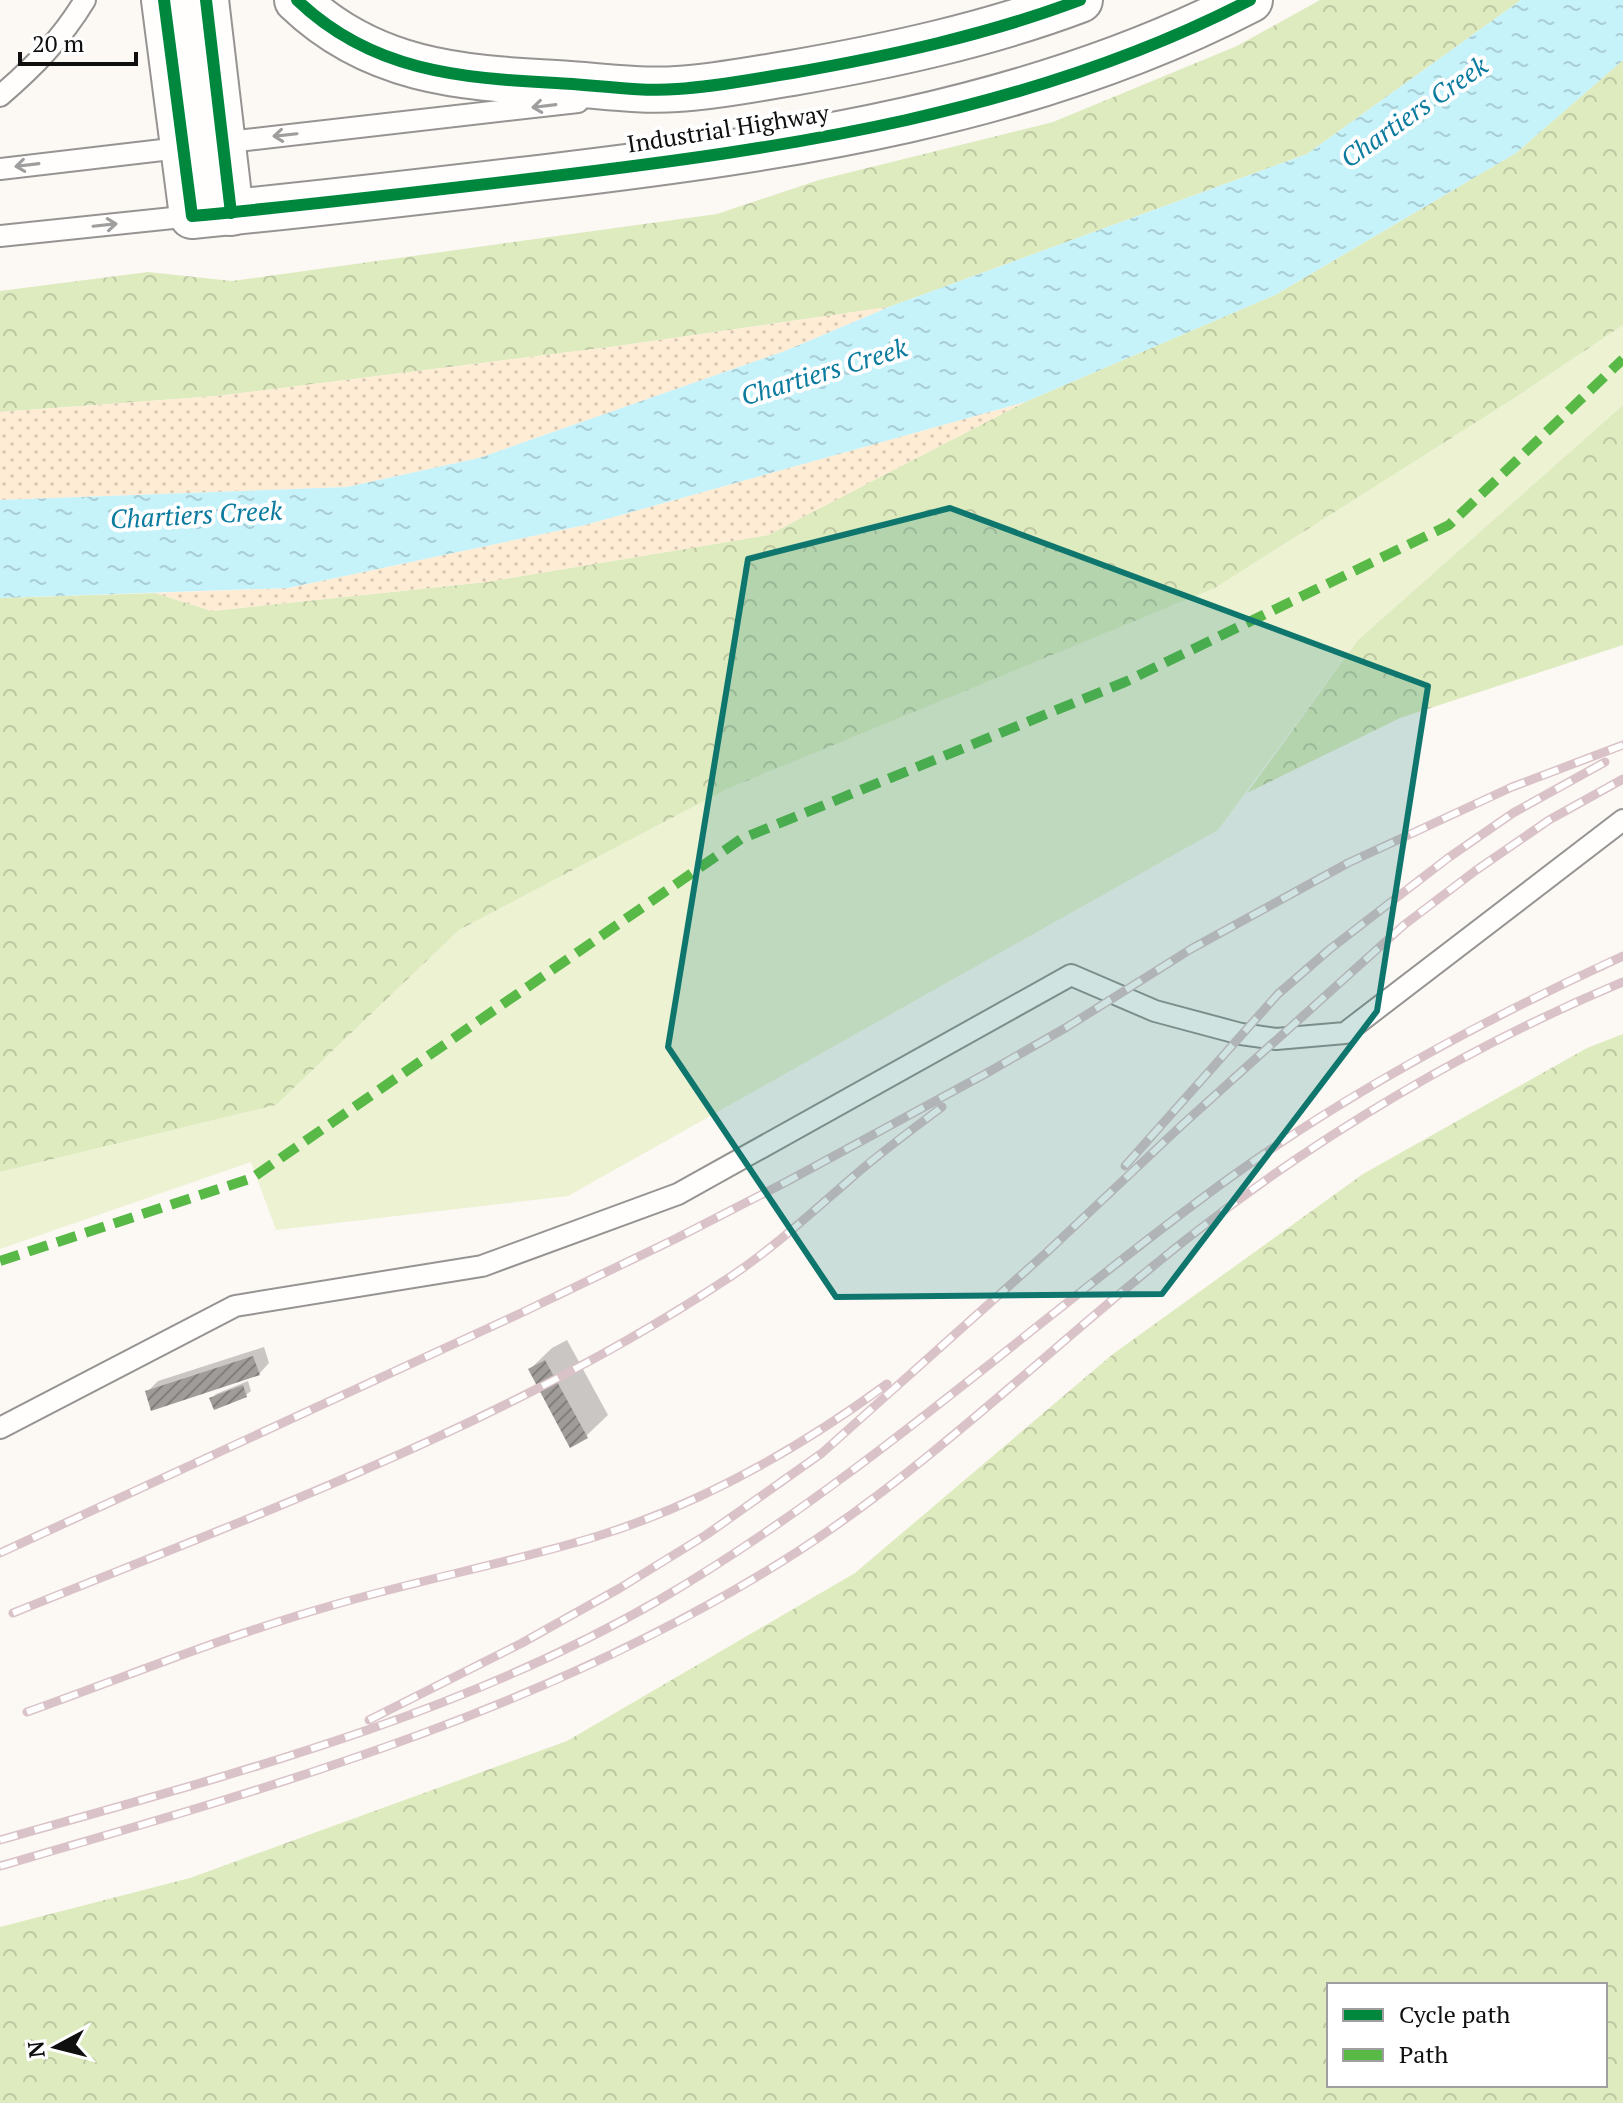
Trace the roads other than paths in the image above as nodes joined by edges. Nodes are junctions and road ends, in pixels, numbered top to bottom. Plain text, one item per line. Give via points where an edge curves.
1 (85, 0) edge
2 (164, 0) edge
3 (206, 0) edge
4 (297, 0) edge
5 (1080, 0) edge
6 (1250, 0) edge
7 (677, 90) junction
8 (0, 96) edge
9 (203, 145) junction
10 (0, 169) edge
11 (212, 214) junction
12 (0, 236) edge
13 (1623, 820) edge
14 (0, 1428) edge

1 - 8 lane via 68,29
2 - 9 street
3 - 9 street
4 - 7 street via 348,38 422,69 478,79
5 - 7 street, Industrial Highway via 955,39 861,61
6 - 11 street, Industrial Highway via 1108,62 894,124 710,156
7 -> 9 lane, Industrial Highway
9 -> 10 lane, Industrial Highway
9 - 11 street
12 -> 11 lane, Industrial Highway
13 - 14 lane via 1345,1033 1276,1039 1241,1034 1155,1011 1071,975 678,1194 482,1266 235,1306

